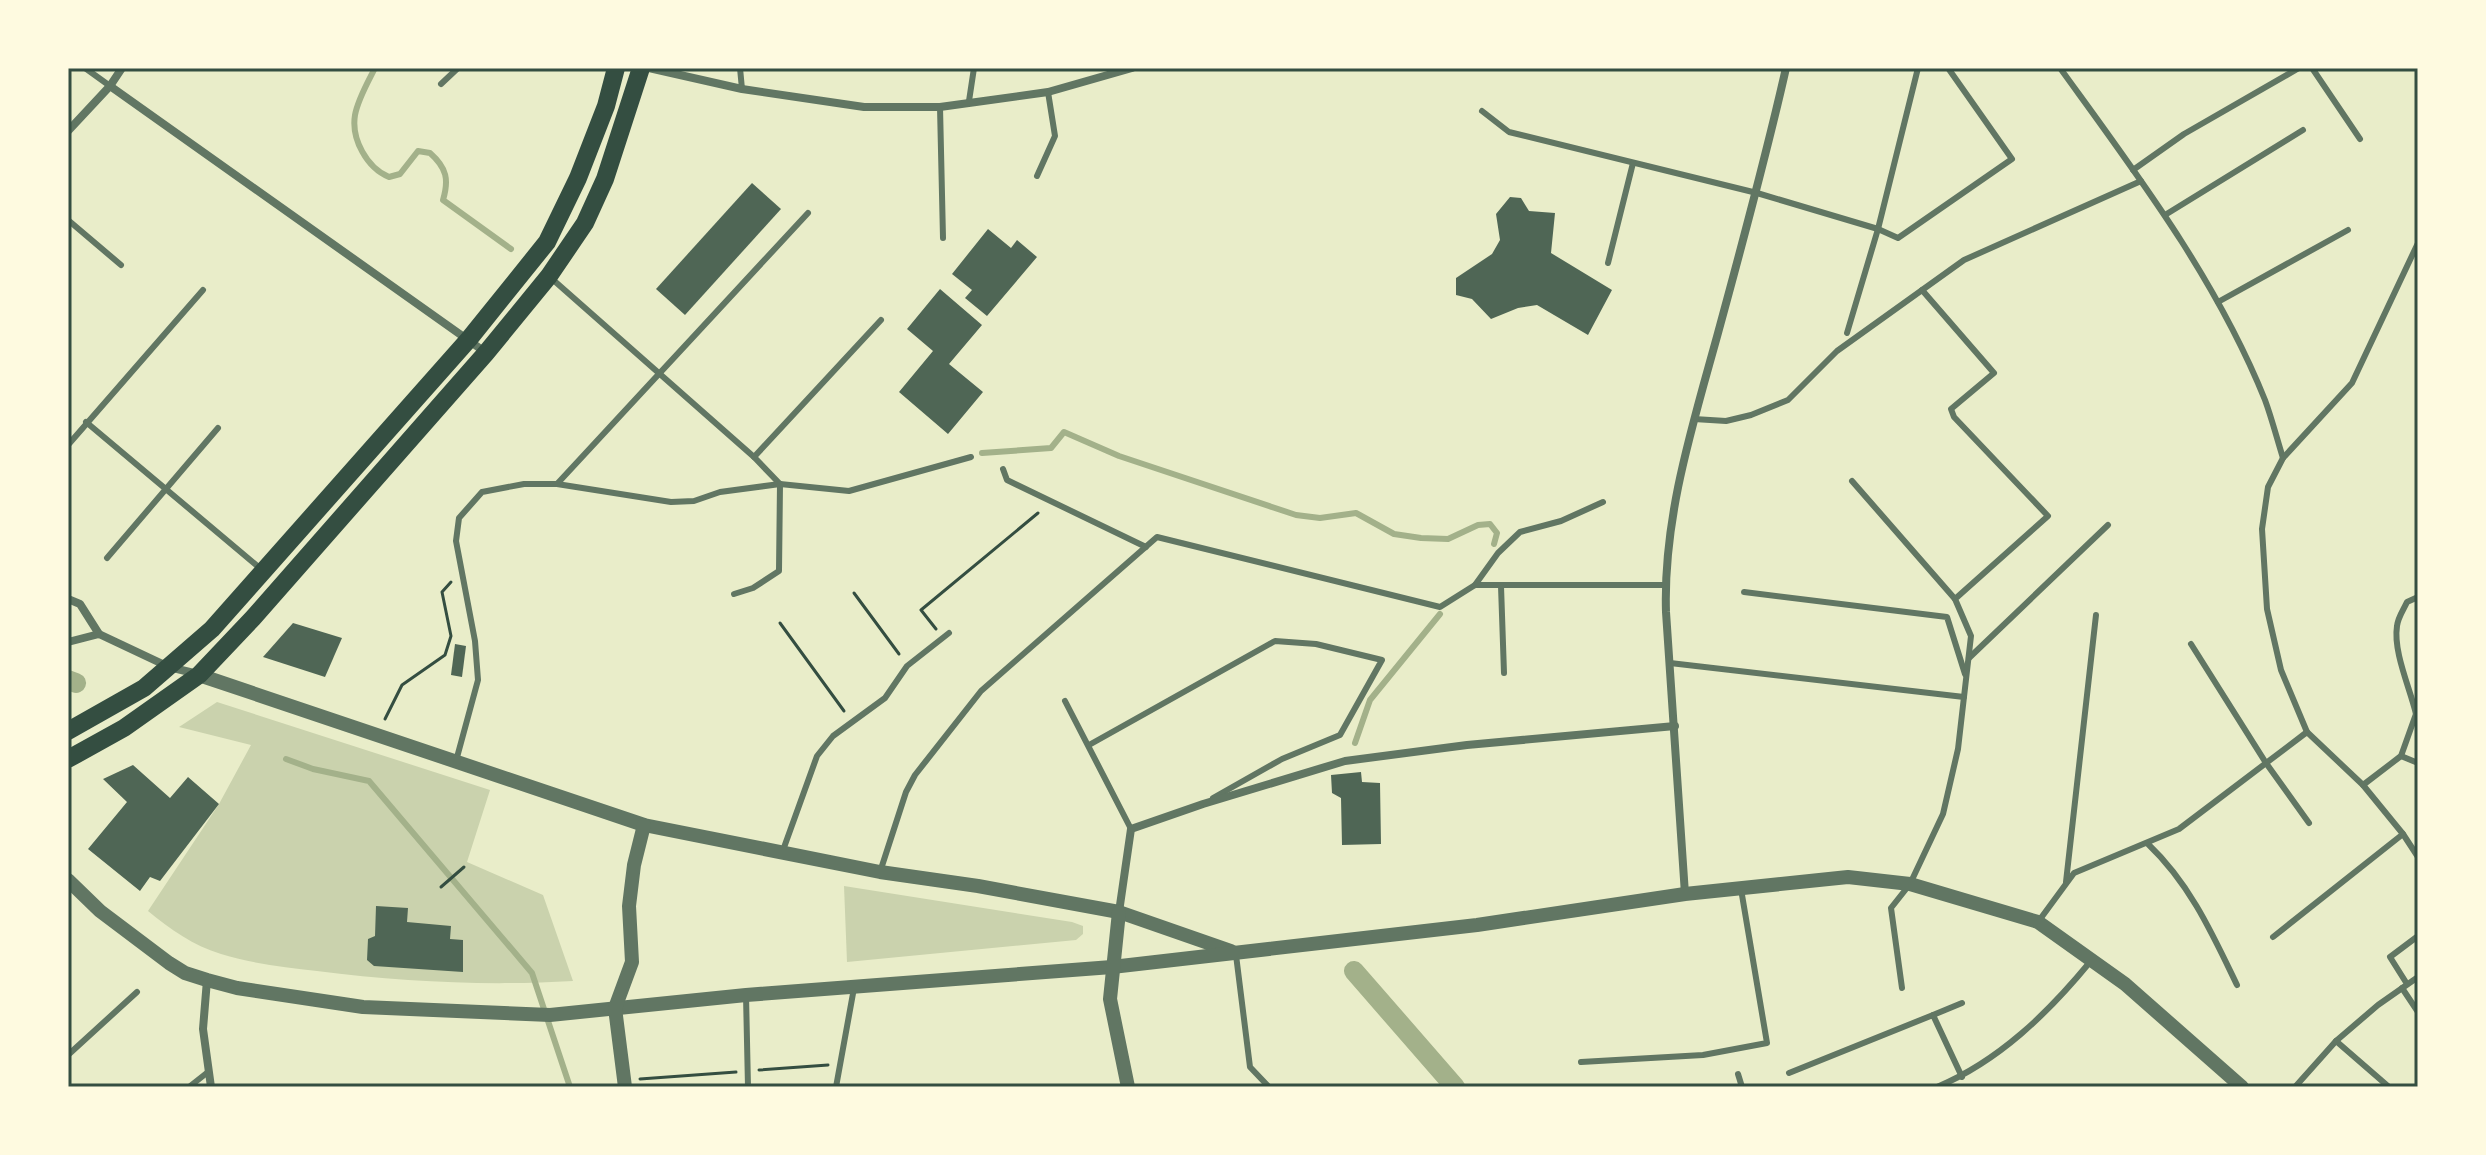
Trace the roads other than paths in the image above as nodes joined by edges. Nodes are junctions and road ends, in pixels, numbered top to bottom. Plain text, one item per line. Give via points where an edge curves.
1 (85, 68) edge
2 (122, 68) edge
3 (458, 68) edge
4 (616, 68) edge
5 (641, 68) edge
6 (649, 68) edge
7 (740, 68) edge
8 (974, 68) edge
9 (1132, 68) edge
10 (1786, 68) edge
11 (1918, 68) edge
12 (1948, 68) edge
13 (2060, 68) edge
14 (2299, 68) edge
15 (2312, 68) edge
16 (441, 84) dead end
17 (110, 86) junction
18 (742, 89) junction
19 (1048, 92) junction
20 (969, 101) junction
21 (940, 107) junction
22 (1482, 111) dead end
23 (2303, 130) dead end
24 (68, 131) edge
25 (2360, 139) dead end
26 (1633, 163) junction
27 (2133, 170) junction
28 (1037, 176) dead end
29 (2141, 181) junction
30 (1757, 193) junction
31 (808, 213) dead end
32 (2165, 215) junction
33 (68, 220) edge
34 (1878, 229) junction
35 (2348, 230) dead end
36 (943, 238) dead end
37 (2418, 243) edge
38 (1608, 263) dead end
39 (121, 265) dead end
40 (549, 276) junction
41 (203, 290) dead end
42 (1922, 290) junction
43 (2218, 302) junction
44 (881, 320) dead end
45 (1847, 333) dead end
46 (469, 339) junction
47 (486, 353) junction
48 (661, 373) junction
49 (1694, 419) junction
50 (86, 422) junction
51 (218, 428) dead end
52 (68, 445) edge
53 (754, 457) junction
54 (971, 457) dead end
55 (2283, 458) junction
56 (1003, 469) dead end
57 (1852, 481) dead end
58 (557, 484) junction
59 (780, 484) junction
60 (165, 490) junction
61 (1603, 502) dead end
62 (2108, 525) dead end
63 (1146, 547) junction
64 (107, 558) dead end
65 (263, 571) junction
66 (1475, 585) junction
67 (1665, 585) junction
68 (1501, 586) junction
69 (1744, 592) dead end
70 (734, 594) dead end
71 (2418, 597) edge
72 (68, 599) edge
73 (1955, 599) junction
74 (2096, 615) dead end
75 (99, 634) junction
76 (946, 636) road end
77 (68, 642) edge
78 (2191, 644) dead end
79 (1969, 658) junction
80 (1670, 663) junction
81 (169, 667) junction
82 (1504, 673) dead end
83 (199, 675) junction
84 (1966, 679) junction
85 (1964, 697) junction
86 (1065, 701) dead end
87 (2417, 714) edge
88 (1675, 726) junction
89 (68, 731) edge
90 (2307, 732) junction
91 (1089, 745) junction
92 (2401, 756) junction
93 (68, 759) edge
94 (456, 761) junction
95 (2266, 763) junction
96 (2418, 763) edge
97 (2363, 785) junction
98 (1203, 804) junction
99 (2309, 823) dead end
100 (644, 825) junction
101 (1131, 829) junction
102 (2403, 834) junction
103 (2148, 844) junction
104 (782, 853) junction
105 (2418, 857) edge
106 (880, 872) junction
107 (68, 880) edge
108 (1910, 884) junction
109 (2066, 884) junction
110 (1741, 889) junction
111 (1685, 894) junction
112 (1119, 912) junction
113 (2038, 922) junction
114 (2418, 936) edge
115 (2273, 937) dead end
116 (1236, 952) junction
117 (2093, 959) junction
118 (1112, 967) junction
119 (2418, 977) edge
120 (207, 980) junction
121 (2237, 985) dead end
122 (2404, 986) junction
123 (854, 988) junction
124 (1902, 988) dead end
125 (137, 992) dead end
126 (746, 995) junction
127 (1962, 1003) dead end
128 (615, 1008) junction
129 (2418, 1012) edge
130 (1933, 1015) junction
131 (2336, 1041) junction
132 (68, 1055) edge
133 (1581, 1062) dead end
134 (208, 1072) junction
135 (1789, 1073) dead end
136 (1738, 1074) dead end
137 (1962, 1077) junction
138 (625, 1084) edge
139 (189, 1087) edge
140 (211, 1087) edge
141 (748, 1087) edge
142 (836, 1087) edge
143 (1128, 1087) edge
144 (1269, 1087) edge
145 (1742, 1087) edge
146 (1937, 1087) edge
147 (2242, 1087) edge
148 (2295, 1087) edge
149 (2389, 1087) edge

1 - 17 lane
2 - 17 street
3 - 16 lane
4 - 46 main road via 584,164 547,242
5 - 40 main road via 605,179 585,223
6 - 18 street
7 - 18 lane
8 - 20 lane
9 - 19 street
10 - 30 street
11 - 34 lane
12 - 34 lane via 2012,159 1898,238
13 - 27 lane
14 - 27 lane
15 - 25 lane
17 - 24 street
17 - 46 street
18 - 21 street via 864,107
19 - 20 street
19 - 28 lane via 1055,136
20 - 21 street
21 - 36 lane
22 - 26 lane via 1509,132
23 - 32 lane
26 - 30 lane
26 - 38 lane
27 - 29 lane
29 - 32 lane
29 - 42 lane via 1964,260
30 - 34 lane
30 - 49 street
31 - 48 lane
32 - 43 lane
33 - 39 lane
34 - 45 lane
35 - 43 lane
37 - 55 lane via 2352,383
40 - 47 main road
40 - 48 lane
41 - 50 lane
42 - 49 lane via 1837,351 1788,400 1726,421
42 - 73 lane via 1994,373 1951,409 1954,417 2048,516
43 - 55 lane via 2265,400
44 - 53 lane
46 - 47 street
46 - 65 main road
47 - 83 main road
48 - 53 lane
48 - 58 lane
49 - 67 street via 1673,508
50 - 52 lane
50 - 60 lane
51 - 60 lane
53 - 59 lane
54 - 59 lane via 849,491
55 - 90 lane via 2268,487 2262,529 2267,609 2281,670
56 - 63 lane via 1007,480
57 - 73 lane
58 - 59 lane via 671,502
58 - 94 lane via 482,492 459,518 456,541 478,680
59 - 70 lane via 779,571
60 - 64 lane
60 - 65 lane
61 - 66 lane via 1520,532
62 - 79 lane
63 - 66 lane via 1157,537 1440,607
63 - 106 lane via 981,691 915,775
65 - 81 main road via 212,629
66 - 68 lane
67 - 68 lane
67 - 80 street
68 - 82 lane
69 - 84 lane via 1947,617
71 - 87 lane via 2407,602 2397,626 2400,660
72 - 75 street via 80,604
73 - 79 lane via 1971,636
74 - 109 lane
75 - 77 street
75 - 81 street
76 - 104 lane via 907,666 885,698 833,736 817,756
78 - 95 lane
79 - 84 lane
80 - 85 lane
80 - 88 street
81 - 83 street
81 - 89 main road via 144,688
83 - 93 main road via 124,728
83 - 94 street
84 - 85 lane
85 - 108 lane via 1943,814
86 - 91 lane
87 - 92 lane
88 - 98 street via 1345,761
88 - 111 street
90 - 95 lane
90 - 97 lane
91 - 98 lane via 1275,641 1316,644 1382,660 1340,735 1282,759
91 - 101 lane
92 - 96 lane
92 - 97 lane
94 - 100 street
95 - 99 lane
95 - 103 lane via 2179,829
97 - 102 lane
98 - 101 street
100 - 104 street
100 - 128 street via 629,906 632,962
101 - 112 street
102 - 105 lane
102 - 115 lane
103 - 109 lane via 2074,873
103 - 121 lane via 2172,867 2197,904
104 - 106 street
106 - 112 street
107 - 120 street via 169,963
108 - 110 street via 1848,877
108 - 113 street
108 - 124 lane via 1891,908
109 - 113 lane
110 - 111 street
110 - 133 lane via 1767,1043 1703,1055
111 - 116 street via 1477,925
112 - 116 street
112 - 118 street
113 - 117 street
114 - 122 lane via 2390,957
116 - 118 street
116 - 144 lane via 1250,1067
117 - 137 lane via 2020,1036
117 - 147 street
118 - 123 street
118 - 143 street via 1112,1012
119 - 122 lane
120 - 128 street via 363,1007 524,1015
120 - 134 street via 203,1029
122 - 129 lane
122 - 131 lane
123 - 126 street
123 - 142 lane
125 - 132 lane
126 - 128 street
126 - 141 lane
127 - 130 lane
128 - 138 street
130 - 135 lane
130 - 137 lane
131 - 148 lane
131 - 149 lane
134 - 139 lane
134 - 140 street
136 - 145 lane
137 - 146 lane

